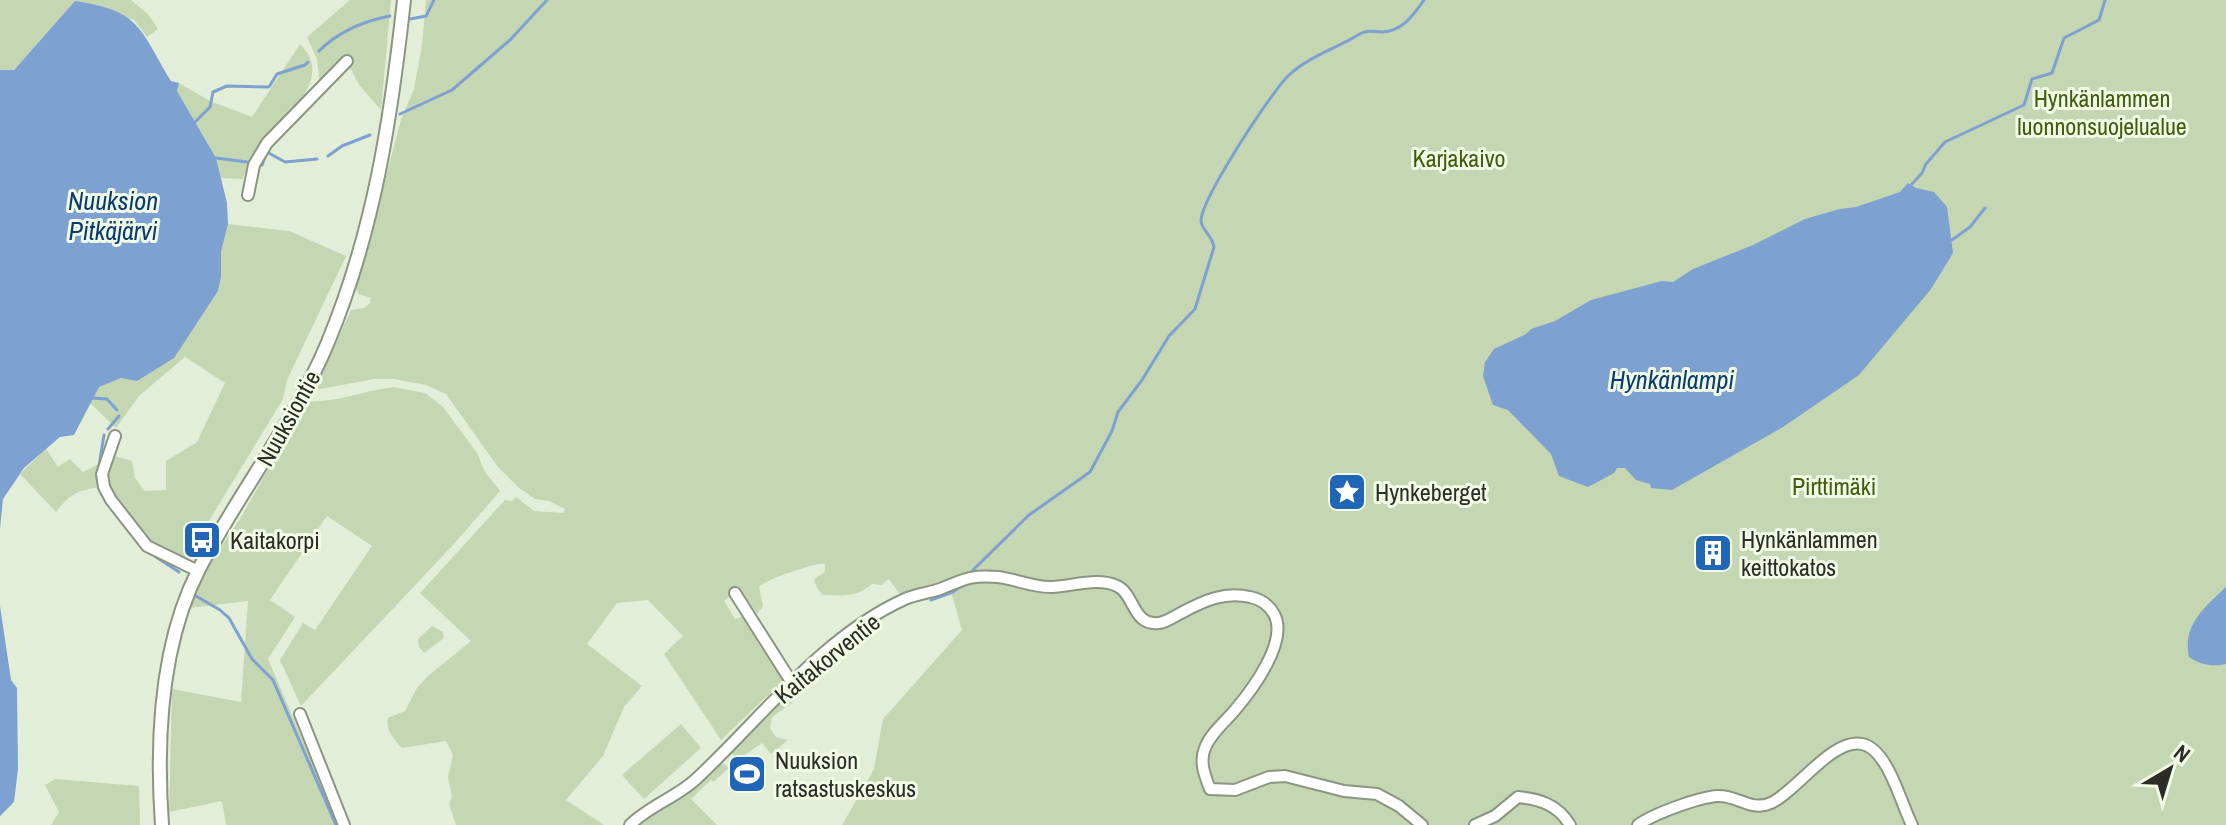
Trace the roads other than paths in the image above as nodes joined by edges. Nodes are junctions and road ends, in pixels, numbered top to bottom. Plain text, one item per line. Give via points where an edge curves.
1 (404, 0) edge
2 (347, 61) dead end
3 (248, 195) dead end
4 (115, 436) dead end
5 (198, 571) junction
6 (735, 593) dead end
7 (792, 683) junction
8 (300, 714) dead end
9 (162, 825) edge
10 (344, 825) edge
11 (630, 825) edge
12 (1422, 825) edge
13 (1475, 825) edge
14 (1570, 825) edge
15 (1638, 825) edge
16 (1912, 825) edge

1 - 5 street, Nuuksiontie via 382,162 345,296 281,436
2 - 3 street via 267,143 254,165
4 - 5 street via 102,474 111,500 147,546
5 - 9 street, Nuuksiontie via 178,620 167,673
6 - 7 street
7 - 11 street, Kaitakorventie via 695,780
7 - 12 street, Kaitakorventie via 883,611 968,577 1048,587 1107,581 1122,588 1145,621 1159,623 1223,595 1253,598 1275,615 1278,635 1269,661 1205,747 1210,789 1235,790 1285,776 1377,794
8 - 10 street
13 - 14 street via 1518,797 1551,805
15 - 16 street via 1717,796 1747,805 1776,801 1830,755 1853,744 1871,748 1884,762

